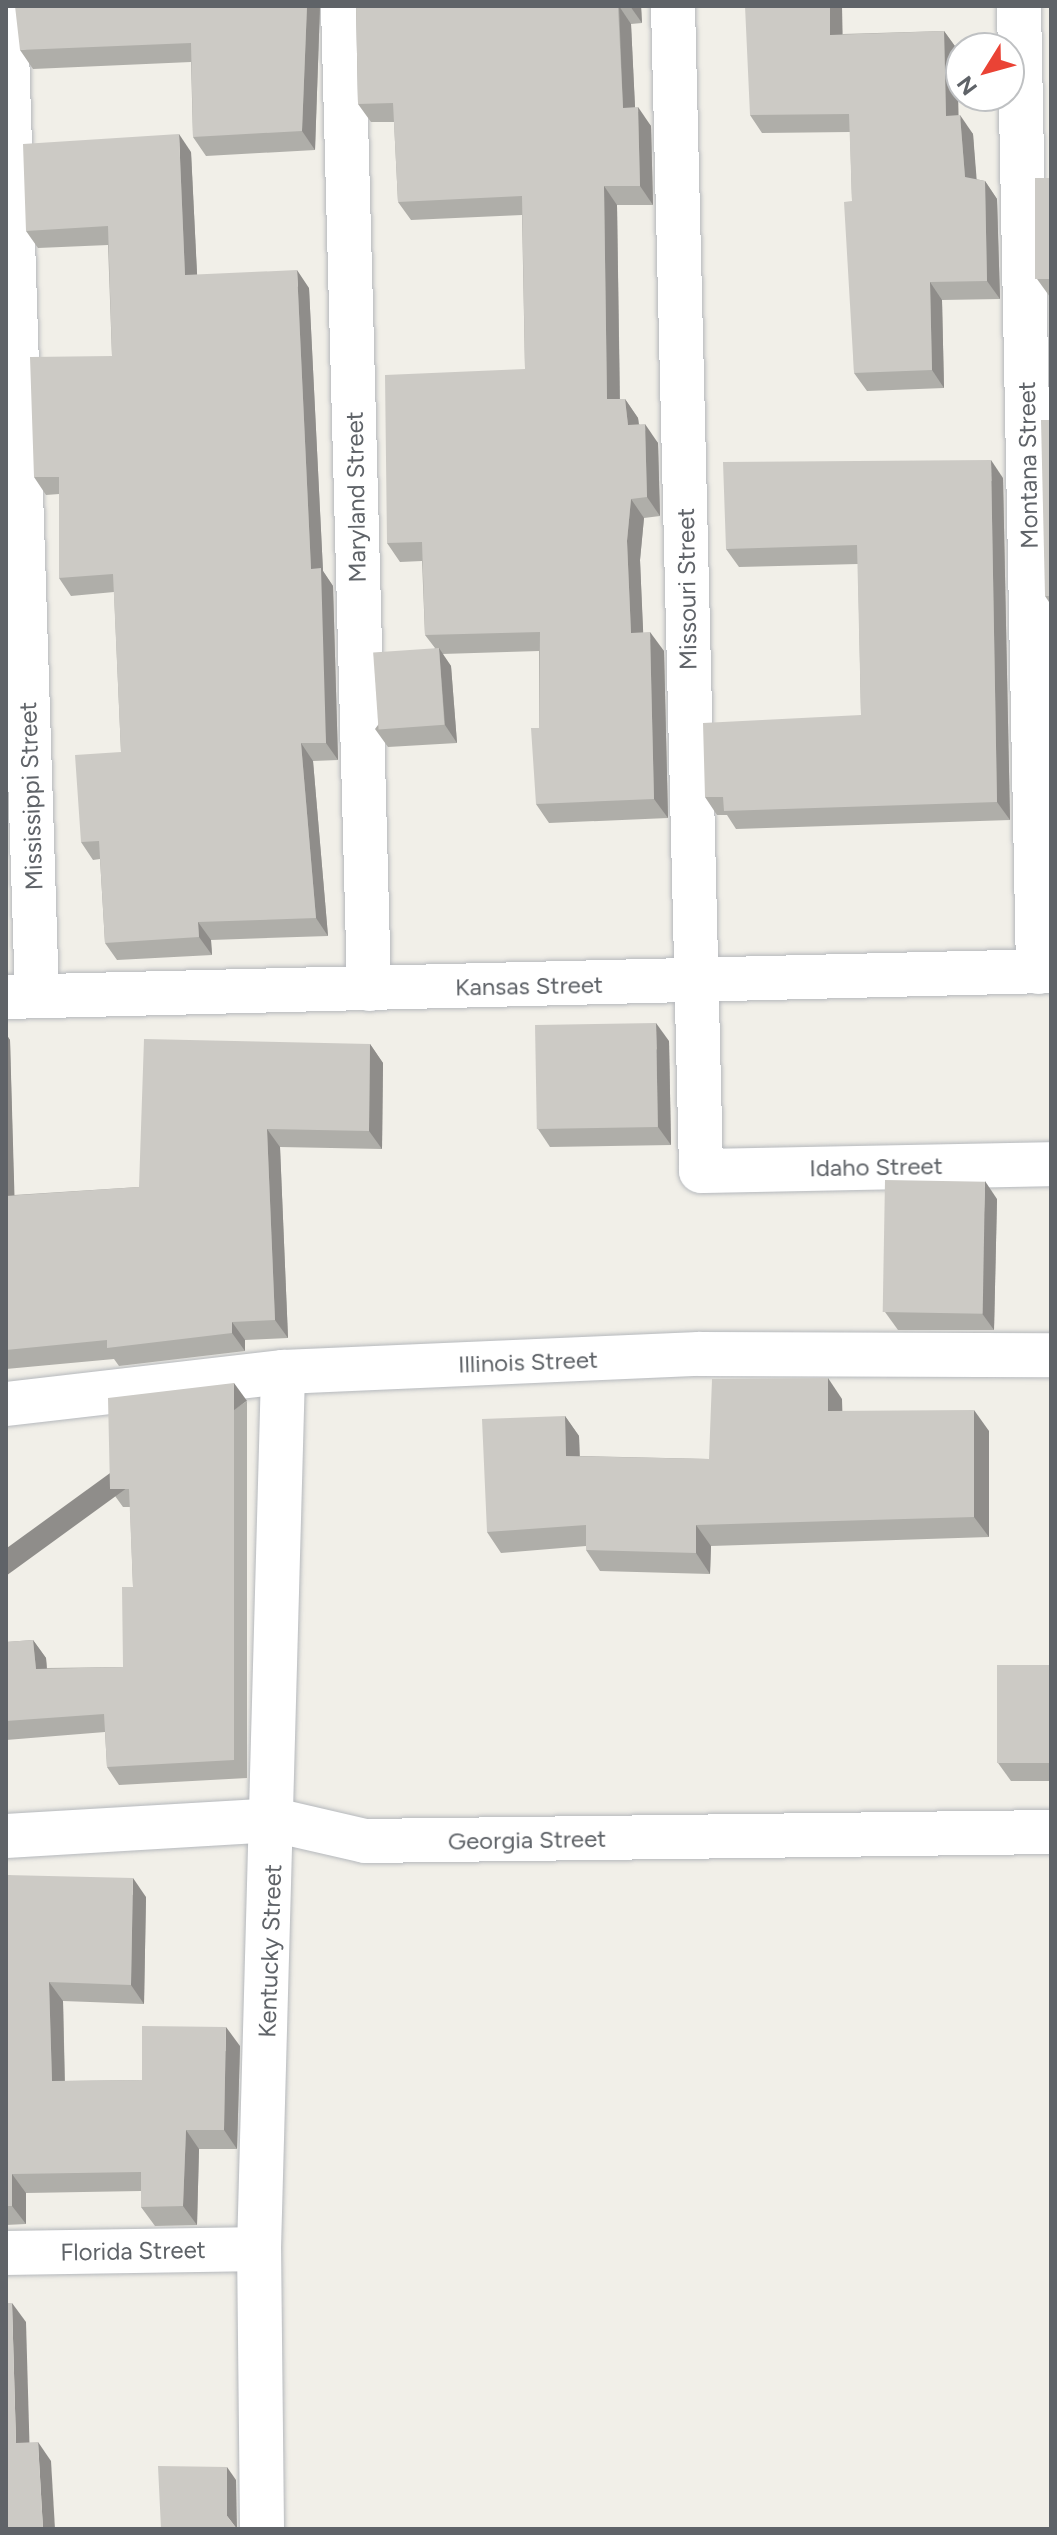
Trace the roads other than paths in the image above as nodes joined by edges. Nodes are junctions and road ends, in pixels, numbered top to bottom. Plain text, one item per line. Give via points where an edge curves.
1 (343, 6) edge
2 (673, 6) edge
3 (1019, 6) edge
4 (6, 20) edge
5 (1044, 971) edge
6 (696, 984) junction
7 (369, 989) junction
8 (22, 996) edge
9 (1051, 1164) edge
10 (701, 1171) joint
11 (1051, 1355) edge
12 (283, 1372) junction
13 (6, 1404) edge
14 (274, 1820) junction
15 (1051, 1832) edge
16 (6, 1836) edge
17 (259, 2249) junction
18 (6, 2253) edge
19 (262, 2529) edge

1 - 7 street, Maryland Street
2 - 6 street, Missouri Street
3 - 5 street, Montana Street
4 - 8 street, Mississippi Street
5 - 6 street, Kansas Street
6 - 7 street, Kansas Street
6 - 10 street, Missouri Street
7 - 8 street, Kansas Street
9 - 10 street, Idaho Street
11 - 12 street, Illinois Street via 699,1354
12 - 13 street, Illinois Street
12 - 14 street, Kentucky Street
14 - 15 street, Georgia Street via 365,1841
14 - 16 street, Georgia Street
14 - 17 street, Kentucky Street
17 - 18 street, Florida Street
17 - 19 street, Kentucky Street

